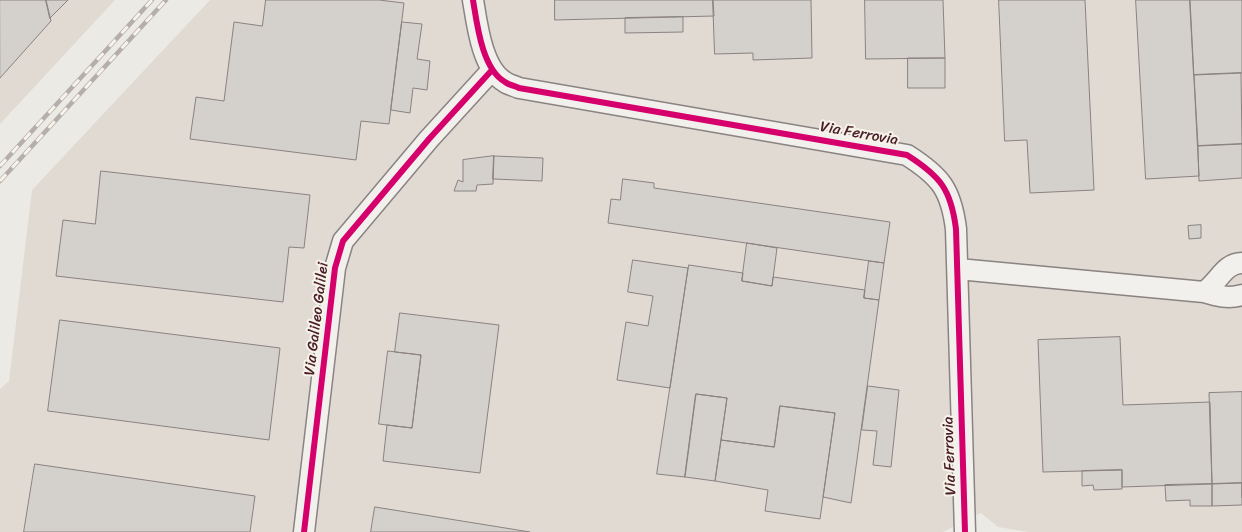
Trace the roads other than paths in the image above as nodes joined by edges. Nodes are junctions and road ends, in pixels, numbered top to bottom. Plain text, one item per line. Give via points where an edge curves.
1 (473, 0) edge
2 (492, 70) junction
3 (1242, 263) edge
4 (958, 269) junction
5 (1204, 292) junction
6 (1242, 295) edge
7 (304, 532) edge
8 (965, 532) edge

1 - 2 street, Via Ferrovia via 483,50
2 - 4 street, Via Ferrovia via 504,82 519,88 907,155 928,169 944,187 954,206
2 - 7 street, Via Galileo Galilei via 429,139 343,241 335,268
3 - 5 street via 1234,263 1224,271 1214,286
4 - 5 street
4 - 8 street, Via Ferrovia
5 - 6 street via 1221,297 1234,298

